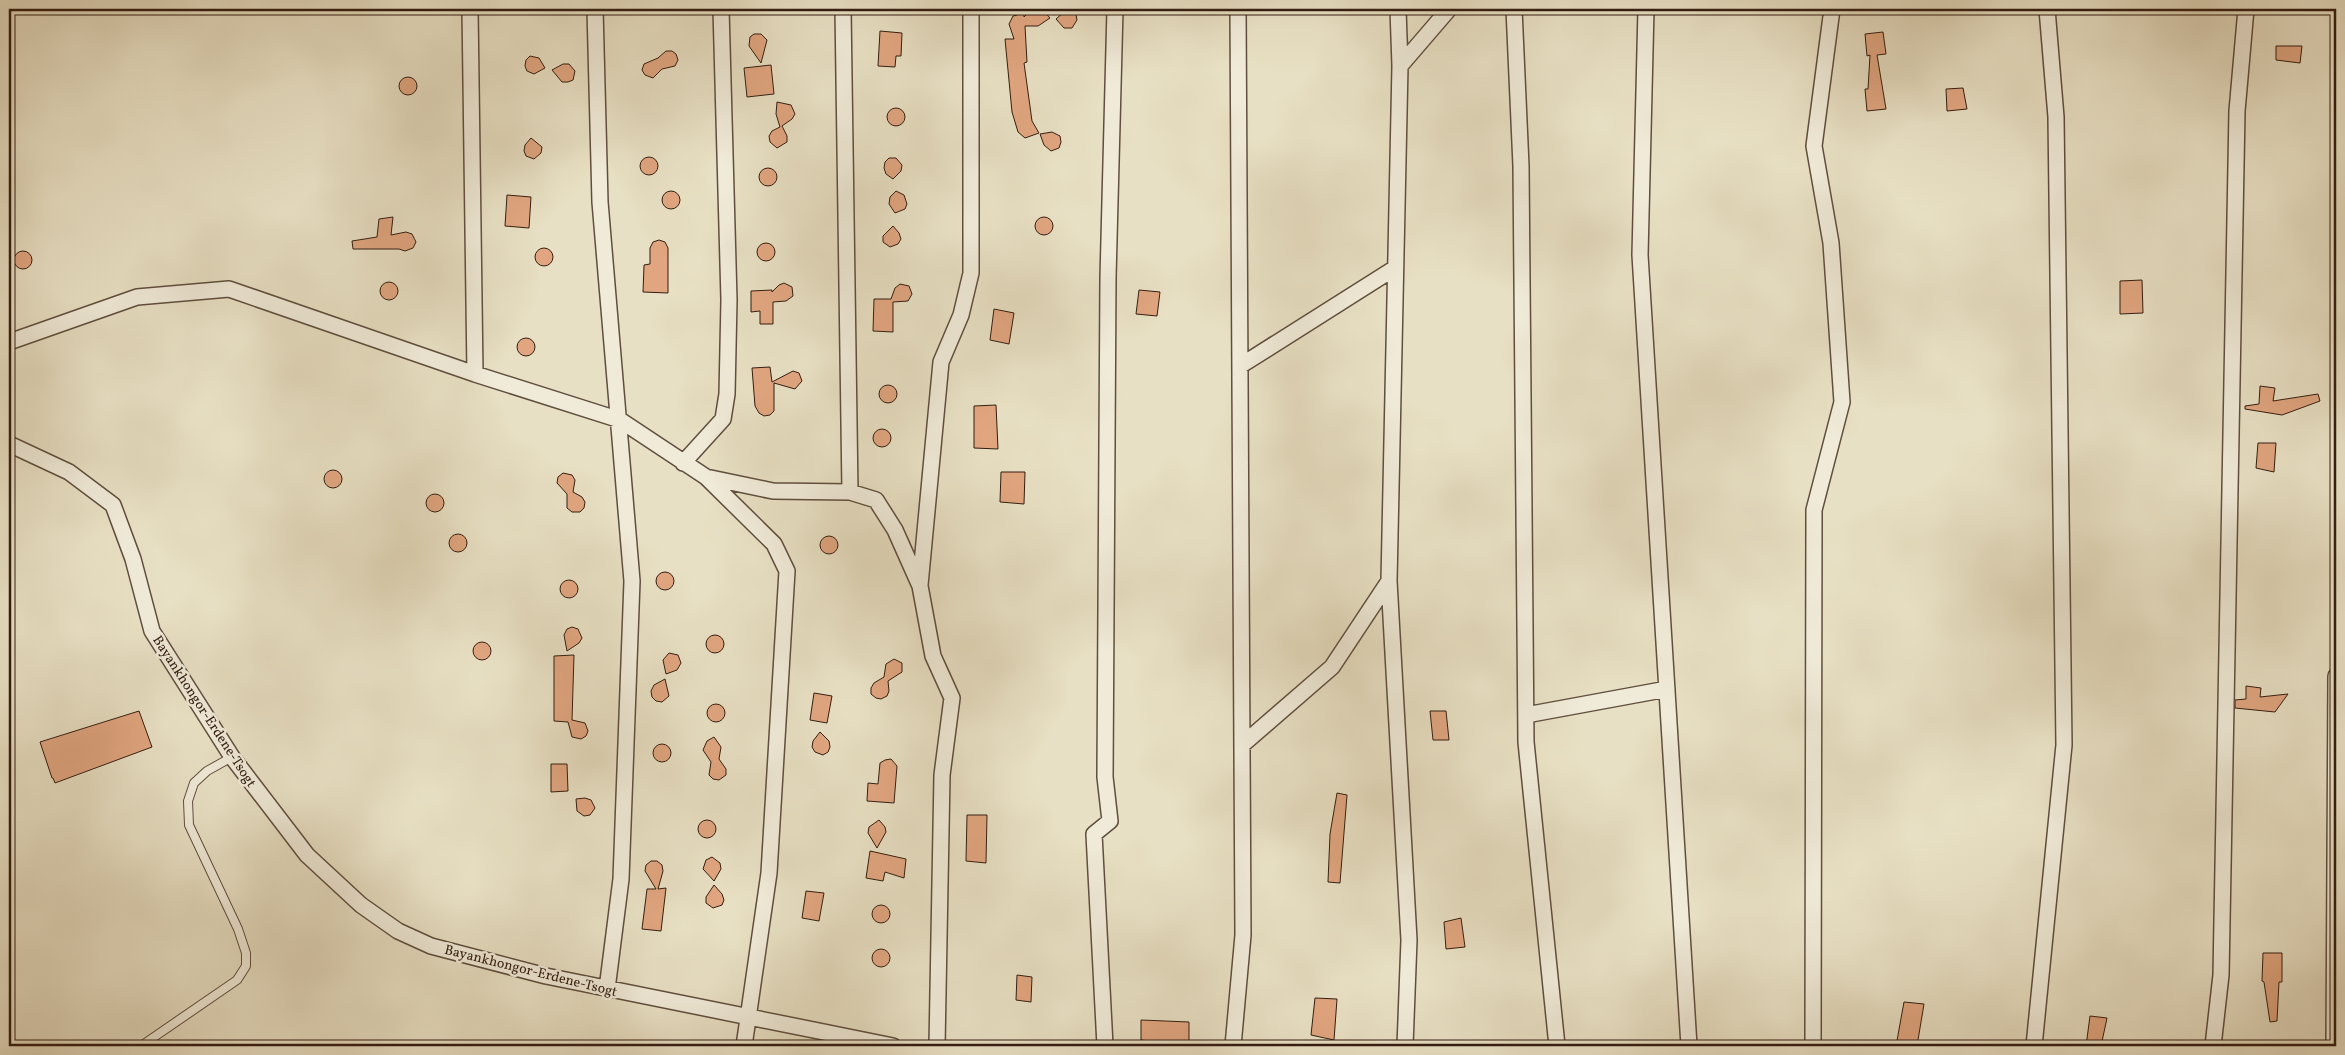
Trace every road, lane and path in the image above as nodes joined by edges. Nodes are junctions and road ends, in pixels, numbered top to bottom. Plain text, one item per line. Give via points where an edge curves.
1 (470, 9) edge
2 (595, 9) edge
3 (721, 9) edge
4 (843, 9) edge
5 (971, 9) edge
6 (1115, 9) edge
7 (1238, 9) edge
8 (1398, 9) edge
9 (1449, 9) edge
10 (1514, 9) edge
11 (1646, 9) edge
12 (1832, 9) edge
13 (2047, 9) edge
14 (2246, 9) edge
15 (1400, 66) junction
16 (1395, 268) junction
17 (9, 342) edge
18 (1240, 366) junction
19 (475, 374) junction
20 (620, 420) junction
21 (9, 444) edge
22 (683, 462) junction
23 (706, 477) junction
24 (850, 492) junction
25 (1389, 581) junction
26 (920, 586) junction
27 (2336, 676) edge
28 (1667, 688) junction
29 (1526, 716) junction
30 (1242, 745) junction
31 (232, 757) junction
32 (607, 989) junction
33 (749, 1018) junction
34 (877, 1044) edge
35 (142, 1046) edge
36 (744, 1046) edge
37 (893, 1046) edge
38 (937, 1046) edge
39 (1105, 1046) edge
40 (1233, 1046) edge
41 (1405, 1046) edge
42 (1557, 1046) edge
43 (1689, 1046) edge
44 (1813, 1046) edge
45 (2034, 1046) edge
46 (2213, 1046) edge
47 (2334, 1046) edge

1 - 19 street
2 - 20 street via 600,202
3 - 22 street via 729,300 727,394 723,419
4 - 24 street
5 - 26 street via 971,273 961,315 941,362
6 - 39 street via 1108,278 1105,767 1110,821 1094,834
7 - 18 street
8 - 15 street
9 - 15 street
10 - 29 street via 1521,166
11 - 28 street via 1640,255
12 - 44 street via 1814,146 1831,243 1842,402 1814,510
13 - 45 street via 2056,117 2064,744
14 - 46 street via 2237,111 2221,975
15 - 16 street
16 - 18 street
16 - 25 street
17 - 19 street via 137,297 229,289
18 - 30 street
19 - 20 street
20 - 22 street
20 - 32 street via 632,581 622,861
21 - 31 street, Bayankhongor-Erdene-Tsogt via 69,472 113,506 133,559 152,631
22 - 23 street
23 - 24 street via 773,491
23 - 33 street via 774,544 787,571 769,873
24 - 26 street via 876,500 895,530
25 - 30 street via 1332,667
25 - 41 street via 1409,940
26 - 38 street via 933,656 952,698 942,774
27 - 47 street
28 - 29 street
28 - 43 street
29 - 42 street
30 - 40 street via 1243,935
31 - 32 street, Bayankhongor-Erdene-Tsogt via 307,855 361,905 398,931 431,946 469,957
31 - 35 lane via 207,771 194,783 188,802 189,825 238,929 246,953 246,966 237,980
32 - 33 street, Bayankhongor-Erdene-Tsogt
33 - 34 street, Bayankhongor-Erdene-Tsogt
33 - 36 street
34 - 37 street, Bayankhongor-Erdene-Tsogt

